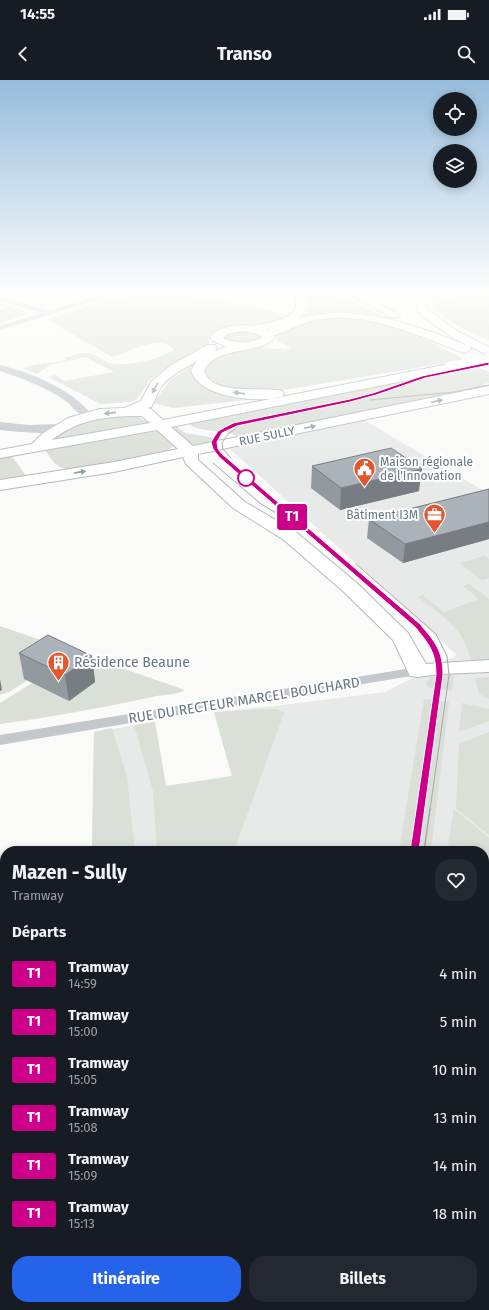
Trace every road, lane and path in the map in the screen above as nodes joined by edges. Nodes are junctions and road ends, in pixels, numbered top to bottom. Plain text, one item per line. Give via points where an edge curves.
1 (211, 347) edge
2 (237, 347) edge
3 (458, 347) edge
4 (460, 347) edge
5 (480, 347) edge
6 (465, 350) junction
7 (489, 352) edge
8 (489, 361) edge
9 (0, 368) edge
10 (430, 371) junction
11 (488, 390) edge
12 (294, 400) junction
13 (128, 411) junction
14 (146, 412) junction
15 (88, 416) junction
16 (162, 425) junction
17 (0, 426) edge
18 (58, 428) junction
19 (0, 431) edge
20 (36, 448) junction
21 (190, 452) junction
22 (0, 454) edge
23 (61, 475) junction
24 (0, 485) edge
25 (489, 666) edge
26 (418, 671) junction
27 (0, 740) edge

1 -> 13 main road via 163,378 156,385 146,404
10 -> 2 main road via 383,376 298,392 266,394 245,394 206,383 199,375 198,368 202,362
3 - 6 main road
4 - 6 main road
5 - 7 main road
6 - 8 main road
8 - 10 main road, bridge
9 - 15 street via 48,385
10 - 12 main road
21 -> 11 main road, RUE SULLY
12 - 14 main road via 171,412
12 - 16 main road
13 - 14 main road
13 -> 15 main road
14 - 16 main road
15 - 18 main road
16 - 20 main road
16 - 21 main road
17 - 18 street
18 - 20 main road
19 - 20 street via 18,434
20 - 22 main road
20 - 23 main road via 42,463
23 -> 21 main road, RUE SULLY
21 - 26 main road via 191,461 240,505 290,536 351,588 401,637
23 - 24 main road, RUE SULLY
25 - 26 main road, RUE DU RECTEUR MARCEL BOUCHARD
26 - 27 street, RUE DU RECTEUR MARCEL BOUCHARD

